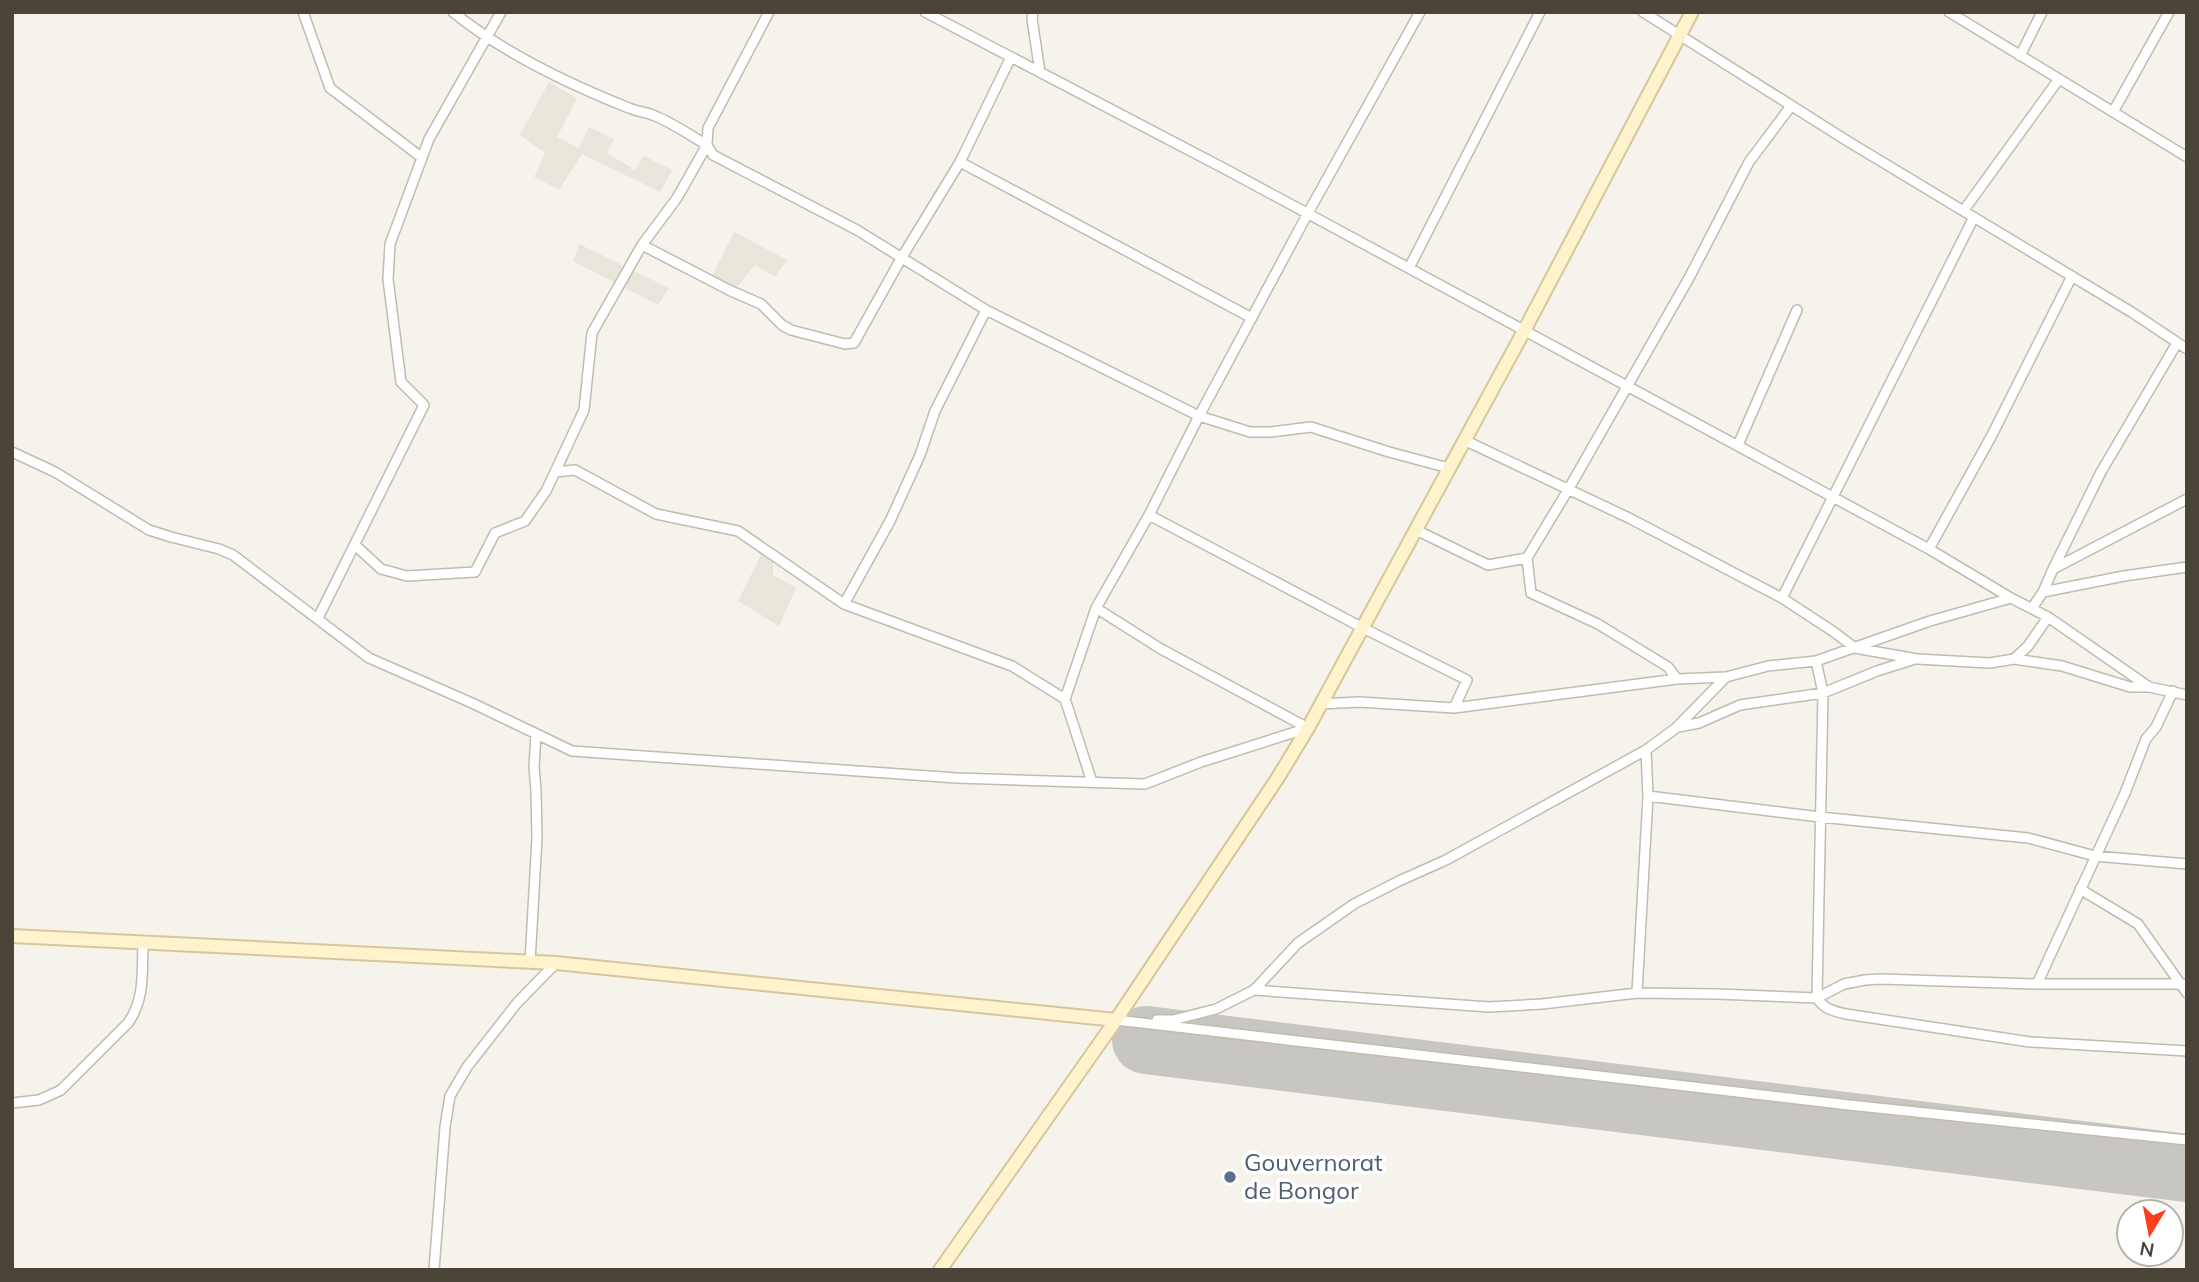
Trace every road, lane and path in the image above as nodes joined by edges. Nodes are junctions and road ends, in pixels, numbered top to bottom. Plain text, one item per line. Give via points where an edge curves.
1 (303, 12) edge
2 (453, 12) edge
3 (501, 12) edge
4 (769, 12) edge
5 (925, 12) edge
6 (1033, 12) edge
7 (1420, 12) edge
8 (1540, 12) edge
9 (1643, 12) edge
10 (1692, 12) edge
11 (1949, 12) edge
12 (2042, 12) edge
13 (2169, 12) edge
14 (1680, 34) junction
15 (486, 37) junction
16 (2020, 56) junction
17 (1011, 57) junction
18 (1040, 72) junction
19 (2059, 79) junction
20 (1791, 106) junction
21 (2113, 112) junction
22 (708, 145) junction
23 (2187, 156) edge
24 (421, 157) junction
25 (960, 162) junction
26 (1964, 210) junction
27 (1308, 213) junction
28 (1974, 217) junction
29 (642, 245) junction
30 (902, 257) junction
31 (1409, 268) junction
32 (2072, 276) junction
33 (986, 310) junction
34 (1797, 310) dead end
35 (1252, 317) junction
36 (1524, 331) junction
37 (2177, 343) junction
38 (2187, 349) edge
39 (1627, 385) junction
40 (1199, 416) junction
41 (1464, 440) junction
42 (1738, 445) junction
43 (12, 452) edge
44 (1449, 468) junction
45 (555, 472) junction
46 (1568, 490) junction
47 (1833, 497) junction
48 (2187, 499) edge
49 (1149, 515) junction
50 (1416, 530) junction
51 (355, 545) junction
52 (1929, 549) junction
53 (1527, 558) junction
54 (2187, 567) edge
55 (2053, 569) junction
56 (2043, 592) junction
57 (1782, 598) junction
58 (2011, 598) junction
59 (844, 604) junction
60 (1096, 608) junction
61 (2032, 608) junction
62 (2048, 617) junction
63 (318, 618) junction
64 (1363, 628) junction
65 (1855, 648) junction
66 (1917, 659) junction
67 (2014, 659) junction
68 (1816, 661) junction
69 (1726, 677) junction
70 (1677, 679) junction
71 (2149, 687) junction
72 (2173, 691) junction
73 (1823, 693) junction
74 (2187, 695) edge
75 (1065, 699) junction
76 (1321, 704) junction
77 (1454, 708) junction
78 (1308, 728) junction
79 (1676, 728) junction
80 (536, 734) junction
81 (1646, 750) junction
82 (1092, 782) junction
83 (1648, 796) junction
84 (1820, 817) junction
85 (2095, 856) junction
86 (2187, 864) edge
87 (2080, 889) junction
88 (12, 936) edge
89 (144, 943) junction
90 (530, 962) junction
91 (556, 964) junction
92 (2037, 984) junction
93 (2184, 984) edge
94 (1254, 989) junction
95 (1637, 993) junction
96 (2187, 993) edge
97 (1817, 998) junction
98 (1116, 1020) junction
99 (2187, 1051) edge
100 (12, 1103) edge
101 (2187, 1140) edge
102 (434, 1270) edge
103 (940, 1270) edge

1 - 24 street via 330,88
2 - 15 street
3 - 15 street
4 - 22 street via 708,128
5 - 17 street
6 - 18 street
7 - 27 street
8 - 31 street
9 - 14 street
10 - 14 street
11 - 16 street
12 - 16 street
13 - 21 street
14 - 20 street
14 - 36 street
15 - 22 street via 597,95 656,116
15 - 24 street
16 - 19 street
17 - 18 street
17 - 25 street
18 - 27 street
19 - 21 street
19 - 26 street
20 - 26 street
20 - 39 street via 1749,162
21 - 23 street
22 - 29 street
22 - 30 street via 713,155
24 - 51 street via 390,244 388,279 401,382 424,405
25 - 30 street
25 - 35 street
26 - 28 street
27 - 31 street
27 - 35 street
28 - 32 street
28 - 47 street
29 - 30 street via 761,304 792,330 845,344 855,343
29 - 45 street via 592,332 584,410
30 - 33 street
31 - 36 street
32 - 37 street
32 - 52 street
33 - 40 street
33 - 59 street via 935,411 890,521
34 - 42 street
35 - 40 street
36 - 39 street
36 - 41 street
37 - 38 street
37 - 55 street via 2101,472
39 - 42 street
39 - 46 street
40 - 44 street via 1250,432 1311,427
40 - 49 street
41 - 44 street
41 - 46 street
42 - 47 street
43 - 63 street via 55,472 149,530 233,555
44 - 50 street
45 - 51 street via 526,521 495,533 475,572 407,576 381,569
45 - 59 street via 575,470 656,514 738,531
46 - 53 street
46 - 57 street
47 - 52 street
47 - 57 street
48 - 55 street
49 - 60 street
49 - 64 street
50 - 53 street via 1488,565
50 - 64 street
51 - 63 street
52 - 58 street
53 - 70 street via 1531,593 1598,624 1668,667
54 - 56 street
55 - 56 street
56 - 61 street
57 - 65 street
58 - 61 street
58 - 65 street
59 - 75 street via 1012,666
60 - 75 street
60 - 78 street via 1161,649
61 - 62 street
62 - 67 street
62 - 71 street
63 - 80 street via 369,658
64 - 76 street
64 - 77 street via 1467,680
65 - 66 street
65 - 68 street
66 - 67 street via 1990,663
66 - 73 street
67 - 71 street via 2062,666 2130,687
68 - 69 street
68 - 73 street
69 - 70 street
69 - 79 street
70 - 77 street
71 - 72 street
72 - 74 street
72 - 85 street via 2146,739
73 - 79 street via 1740,705
73 - 84 street
75 - 82 street
76 - 77 street
76 - 78 street
78 - 82 street via 1145,783
78 - 98 street
79 - 81 street
80 - 82 street via 572,751 957,778
80 - 90 street via 537,838
81 - 83 street
81 - 94 street via 1446,860 1354,904 1298,943
83 - 84 street
83 - 95 street
84 - 85 street via 2028,838
84 - 97 street
85 - 86 street
85 - 87 street
87 - 92 street
87 - 93 street via 2138,924
88 - 89 street
89 - 90 street
89 - 100 street via 142,994 128,1023 61,1090 38,1100
90 - 91 street
91 - 98 street
91 - 102 street via 517,1003 450,1096
92 - 93 street
92 - 97 street via 1873,979 1844,984
93 - 96 street
94 - 95 street via 1489,1007
94 - 98 street via 1216,1009 1173,1020
95 - 97 street
97 - 99 street via 1822,1006 1846,1014 1955,1031 2056,1045
98 - 101 street
98 - 103 street

